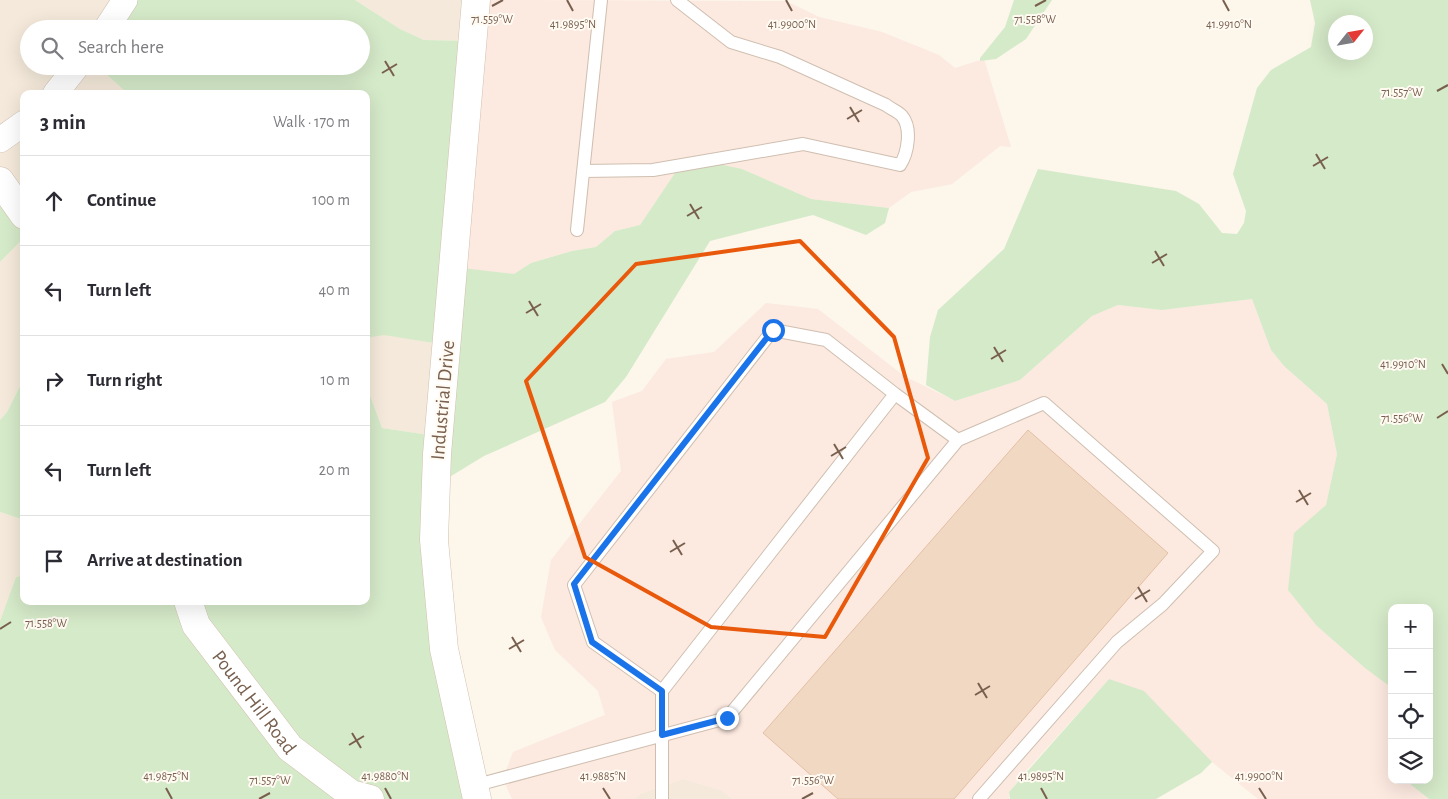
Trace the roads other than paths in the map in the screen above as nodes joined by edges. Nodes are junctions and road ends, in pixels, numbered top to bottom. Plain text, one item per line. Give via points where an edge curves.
1 (125, 0) edge
2 (476, 0) edge
3 (601, 0) edge
4 (676, 0) edge
5 (112, 20) edge
6 (70, 75) edge
7 (59, 90) edge
8 (20, 126) edge
9 (0, 140) edge
10 (583, 171) junction
11 (0, 181) edge
12 (20, 209) edge
13 (577, 230) dead end
14 (895, 394) junction
15 (958, 440) junction
16 (189, 605) edge
17 (662, 691) junction
18 (662, 735) junction
19 (470, 795) edge
20 (370, 799) edge
21 (662, 799) edge
22 (979, 799) edge

1 - 5 street
2 - 19 street, Industrial Drive via 437,454 434,540 444,649
3 - 10 lane
4 - 10 lane via 732,42 780,57 902,115 908,126 906,157 900,165 804,144 653,170
6 - 7 street
8 - 9 street
10 - 13 lane
11 - 12 street
14 - 15 lane
14 - 17 lane
14 - 17 lane via 826,340 773,330 574,584 592,642
15 - 18 lane via 727,718
15 - 22 lane via 1044,403 1213,552 1162,604 1118,642
16 - 20 street, Pound Hill Road via 196,626 290,748 351,794
17 - 18 lane
18 - 19 lane
18 - 21 lane

